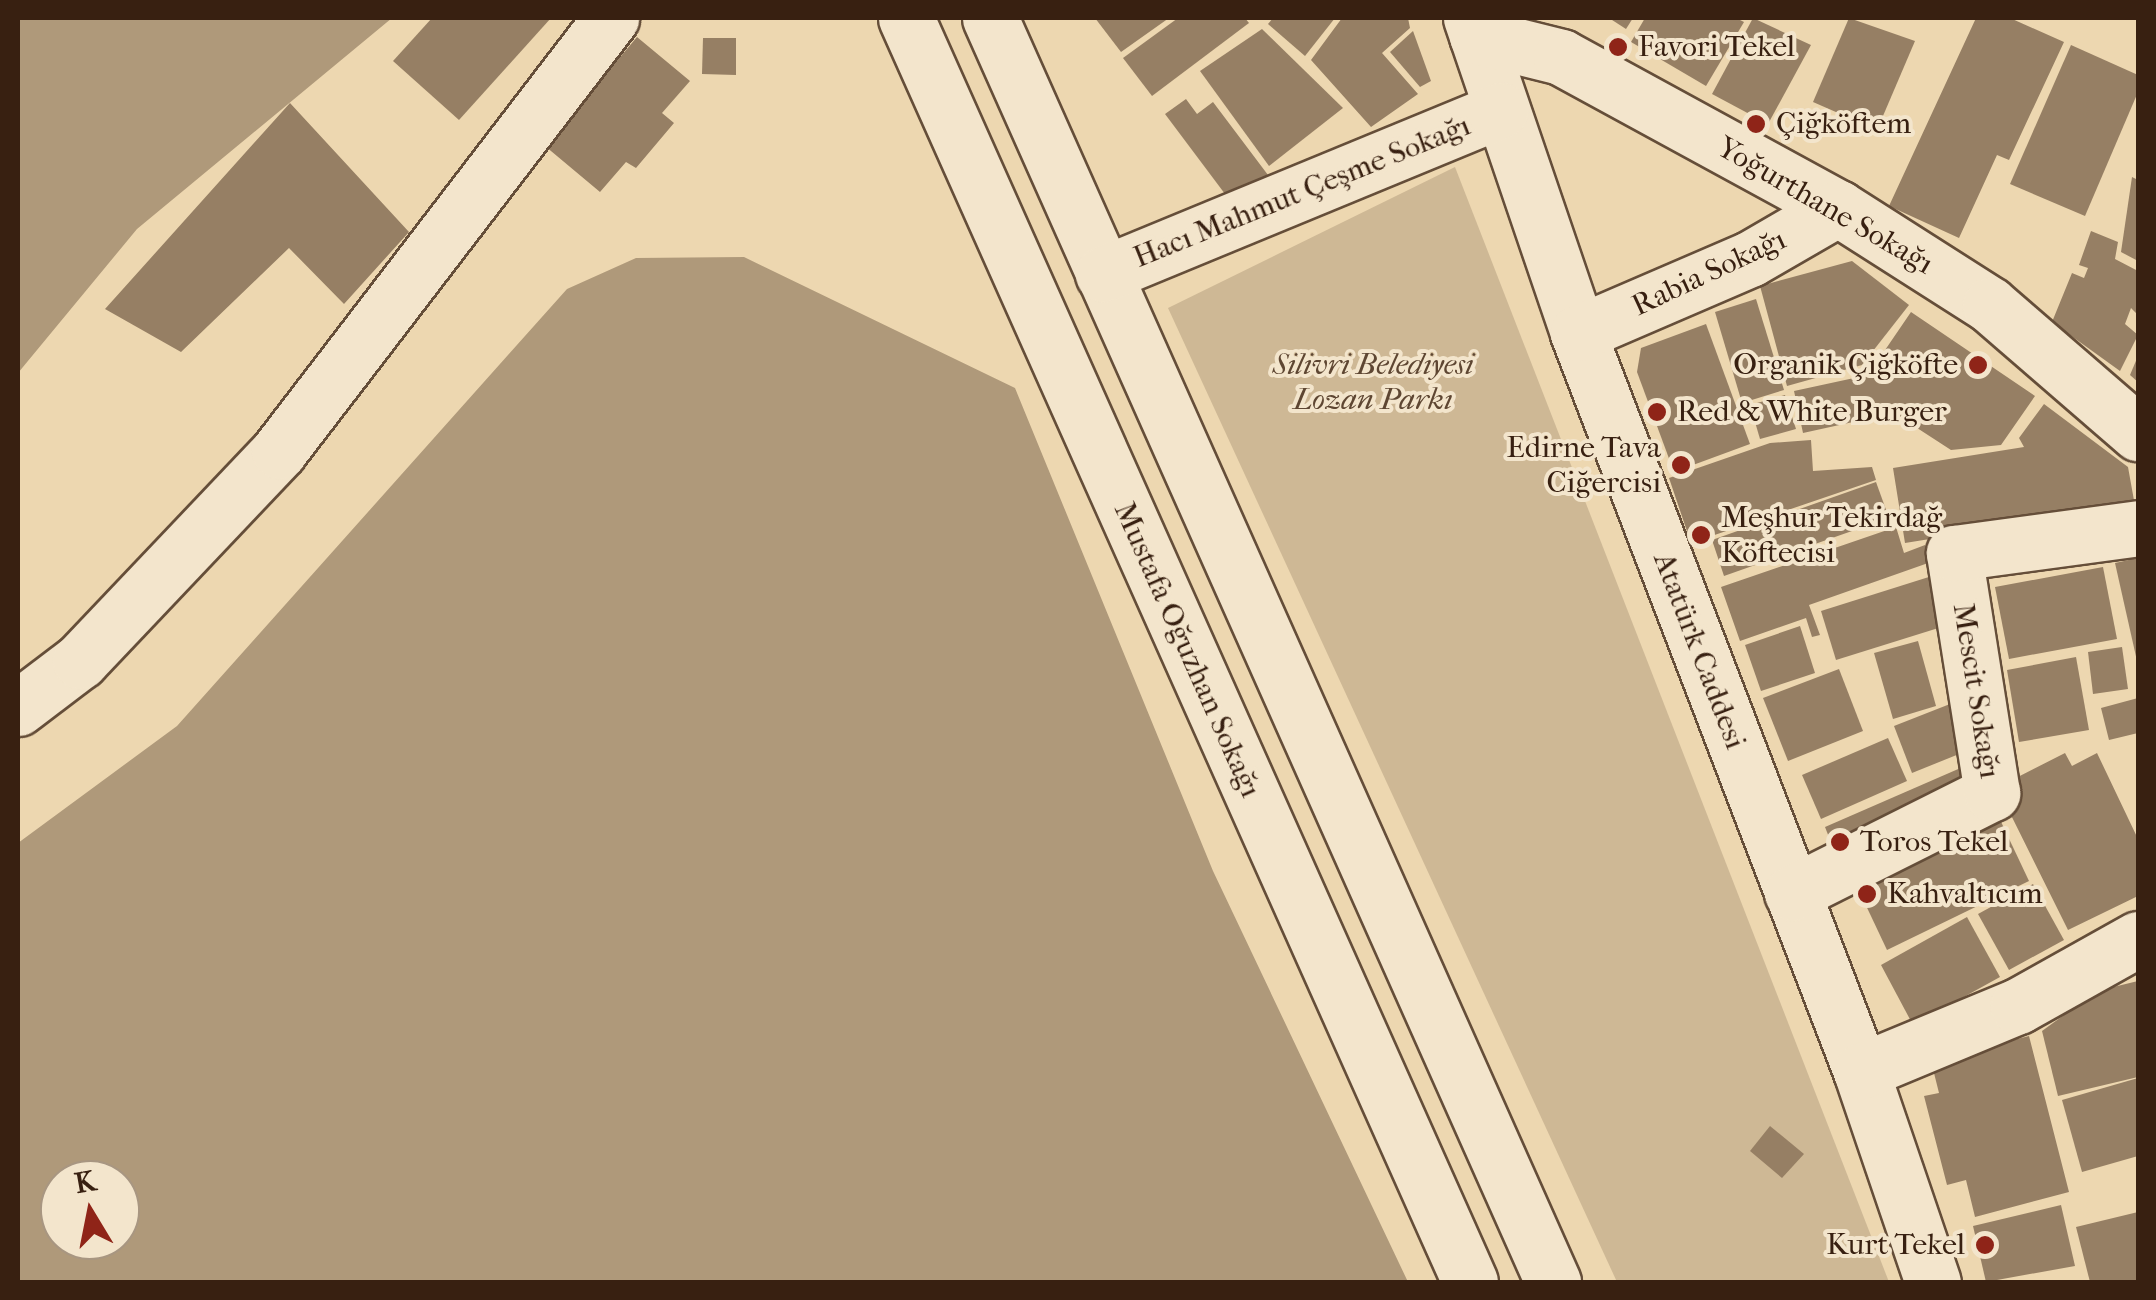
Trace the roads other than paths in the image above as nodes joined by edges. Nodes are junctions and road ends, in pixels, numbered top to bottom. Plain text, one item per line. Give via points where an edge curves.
1 (611, 18) edge
2 (906, 18) edge
3 (990, 18) edge
4 (1474, 26) edge
5 (1500, 110) junction
6 (1838, 208) junction
7 (1104, 274) junction
8 (1578, 333) junction
9 (2138, 433) edge
10 (2138, 528) edge
11 (18, 708) edge
12 (1792, 893) junction
13 (2138, 938) edge
14 (1862, 1071) junction
15 (1470, 1282) edge
16 (1554, 1282) edge
17 (1933, 1282) edge

1 - 11 street via 279,451 80,660
2 - 15 street, Mustafa Oğuzhan Sokağı
3 - 7 street
4 - 5 street, Atatürk Caddesi
4 - 6 street, Yoğurthane Sokağı via 1562,57
5 - 7 street, Hacı Mahmut Çeşme Sokağı
5 - 8 street, Atatürk Caddesi
6 - 8 street, Rabia Sokağı via 1750,259
6 - 9 street, Yoğurthane Sokağı via 1990,305
7 - 16 street
8 - 12 street, Atatürk Caddesi
10 - 12 street, Mescit Sokağı via 1954,553 1992,794
12 - 14 street, Atatürk Caddesi
13 - 14 street via 2018,1006
14 - 17 street, Atatürk Caddesi

